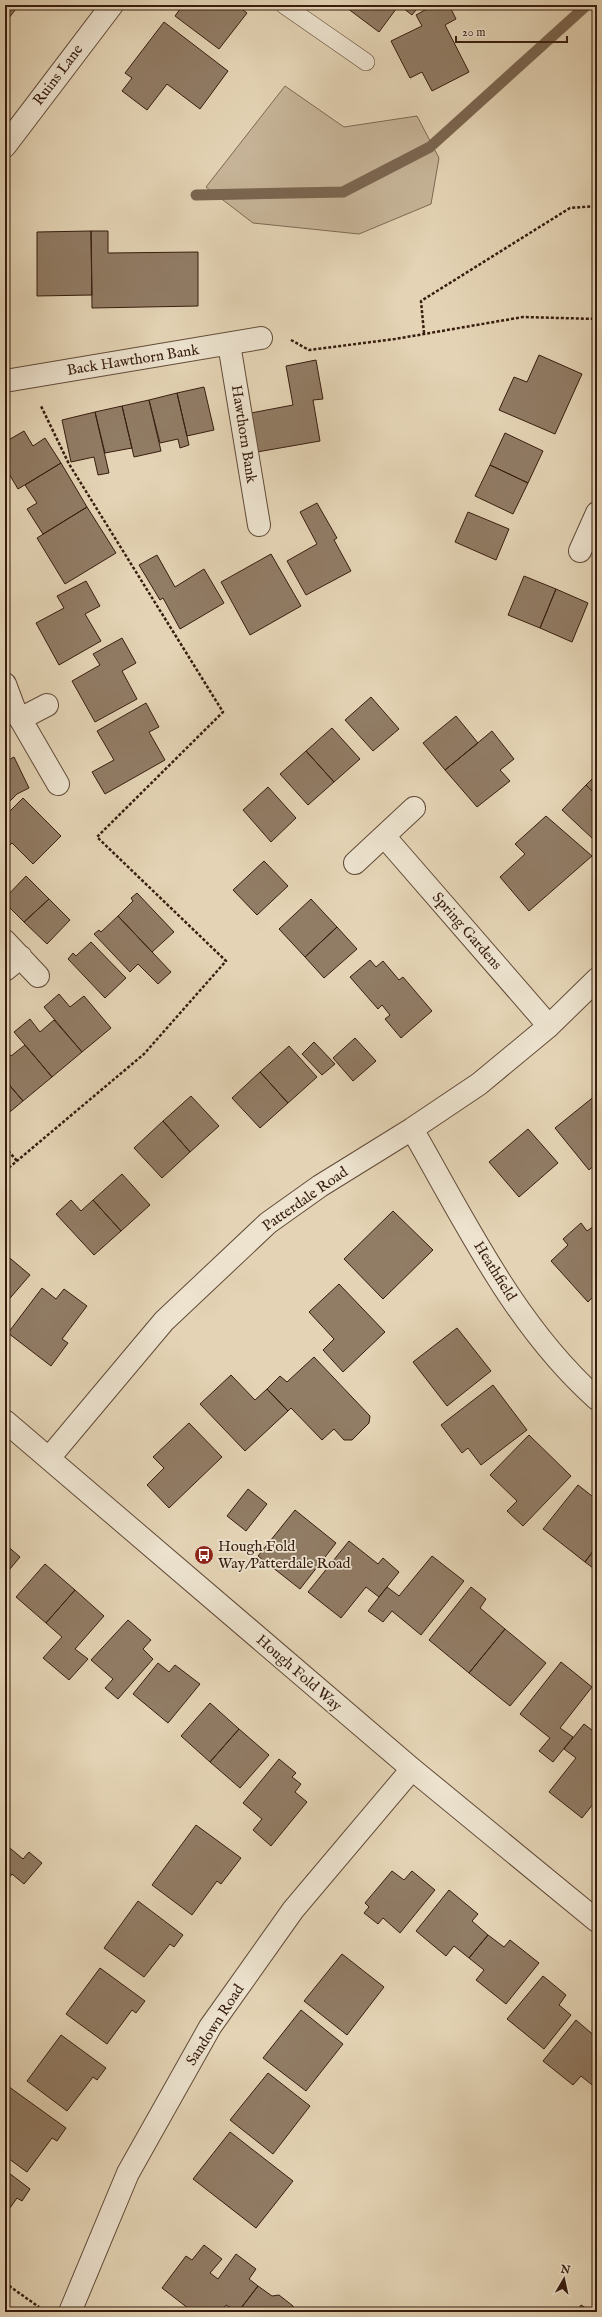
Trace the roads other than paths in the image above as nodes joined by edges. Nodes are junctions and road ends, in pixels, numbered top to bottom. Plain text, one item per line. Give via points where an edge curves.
1 (112, 5) edge
2 (284, 5) edge
3 (366, 62) dead end
4 (5, 146) edge
5 (261, 338) road end
6 (229, 344) junction
7 (5, 380) edge
8 (596, 517) edge
9 (259, 525) dead end
10 (580, 551) dead end
11 (5, 684) edge
12 (47, 705) dead end
13 (20, 719) junction
14 (58, 784) dead end
15 (414, 808) dead end
16 (384, 836) junction
17 (354, 863) dead end
18 (5, 940) edge
19 (13, 964) edge
20 (38, 976) dead end
21 (597, 979) edge
22 (549, 1026) junction
23 (412, 1129) junction
24 (597, 1399) edge
25 (5, 1421) edge
26 (49, 1458) junction
27 (412, 1769) junction
28 (597, 1921) edge
29 (70, 2312) edge

1 - 4 street, Ruins Lane
2 - 3 lane
5 - 6 street, Back Hawthorn Bank
6 - 7 street, Back Hawthorn Bank
6 - 9 street, Hawthorn Bank
8 - 10 street
11 - 13 street
12 - 13 street
13 - 14 street
15 - 16 street
16 - 17 street
16 - 22 street, Spring Gardens
18 - 19 street
19 - 20 street
21 - 22 street, Patterdale Road
22 - 23 street, Patterdale Road via 479,1084
23 - 24 street, Heathfield via 493,1271 532,1328
23 - 26 street, Patterdale Road via 320,1186 268,1223 164,1321
25 - 26 street, Hough Fold Way
26 - 27 street, Hough Fold Way
27 - 28 street, Hough Fold Way
27 - 29 street, Sandown Road via 293,1910 210,2027 128,2173

